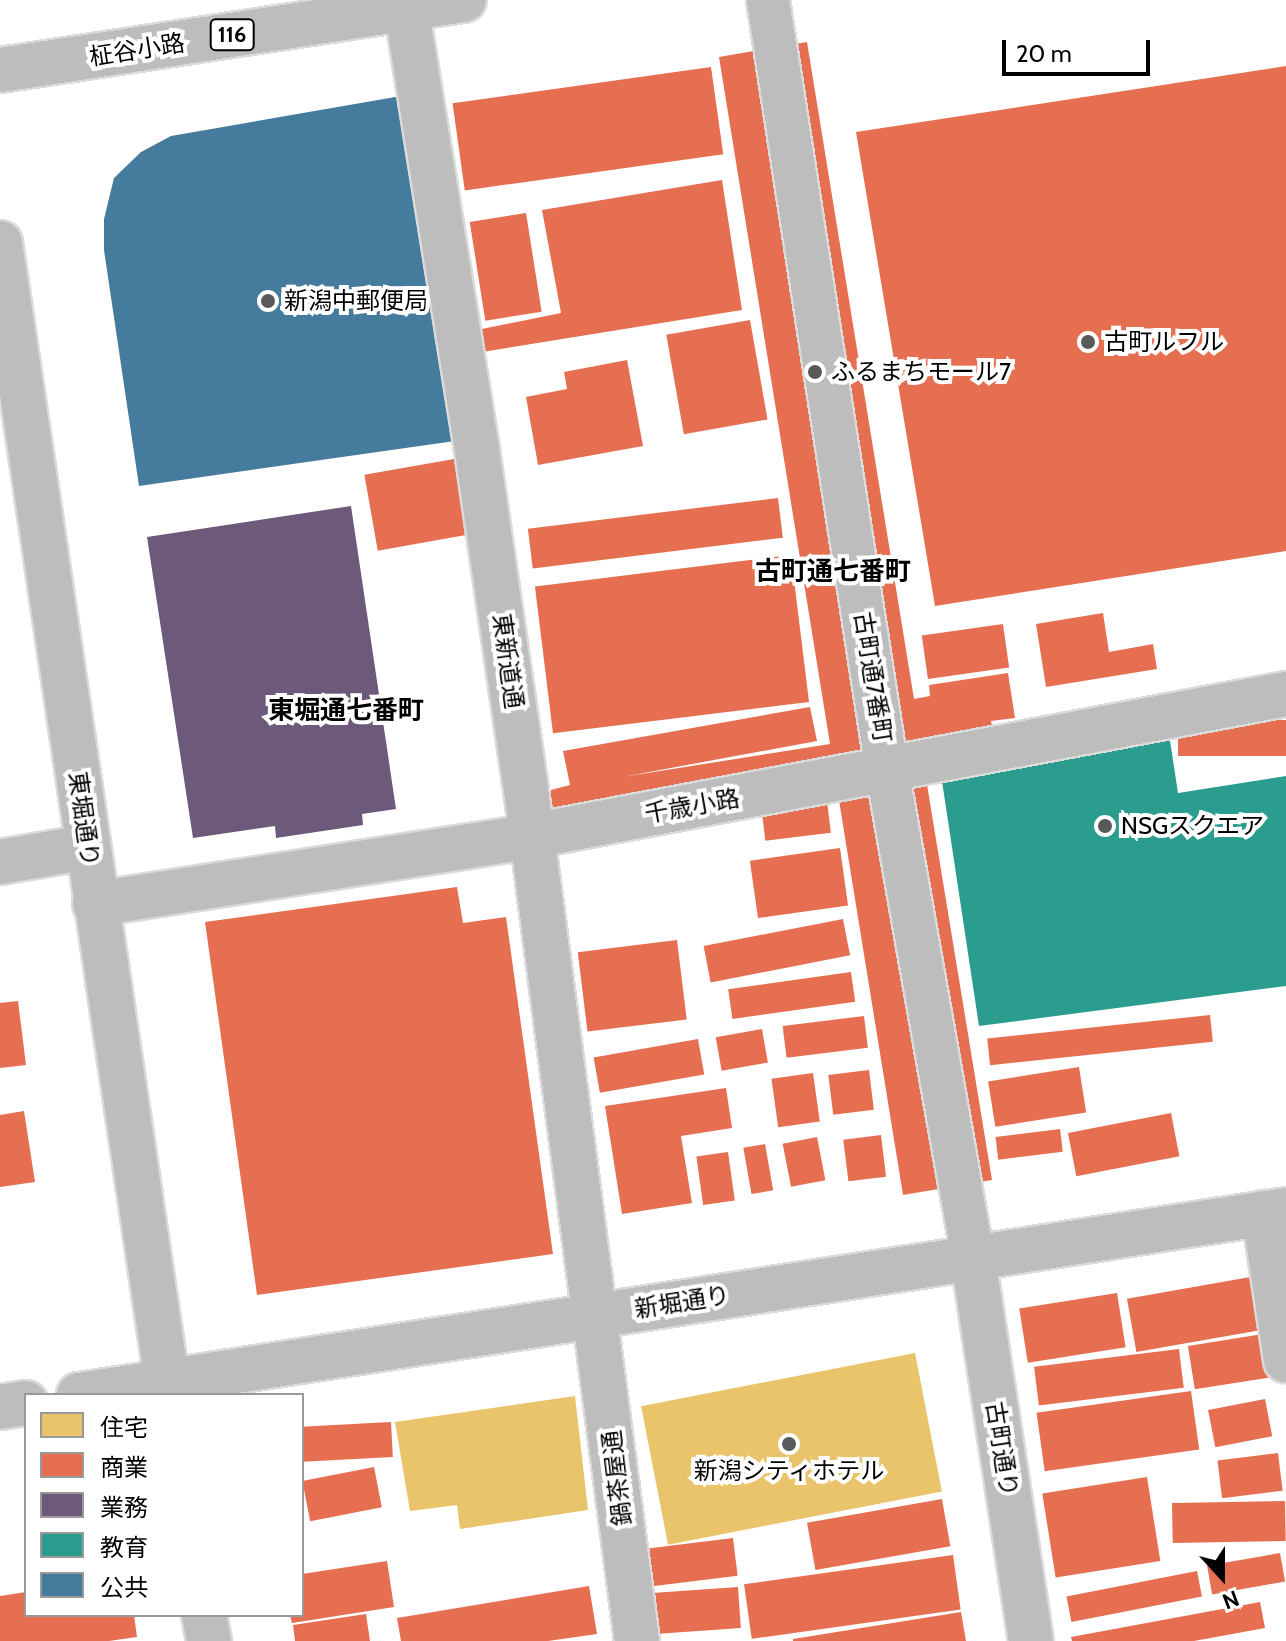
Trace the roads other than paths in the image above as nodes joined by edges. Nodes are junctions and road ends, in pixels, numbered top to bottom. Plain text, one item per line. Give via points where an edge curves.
1 (464, 0) edge
2 (768, 0) edge
3 (405, 4) edge
4 (0, 70) edge
5 (0, 243) edge
6 (1286, 694) edge
7 (887, 770) junction
8 (532, 836) junction
9 (88, 847) junction
10 (0, 862) edge
11 (95, 904) junction
12 (1275, 1212) edge
13 (973, 1258) junction
14 (597, 1315) junction
15 (1286, 1360) edge
16 (168, 1388) edge
17 (104, 1393) edge
18 (24, 1403) edge
19 (0, 1407) edge
20 (204, 1617) edge
21 (209, 1641) edge
22 (637, 1641) edge
23 (1031, 1641) edge

1 - 3 main road, 柾谷小路 / 116
2 - 7 street, 古町通7番町
3 - 4 main road, 柾谷小路 / 116
3 - 8 main road, 東新道通
5 - 9 main road, 東堀通り
6 - 7 main road, 千歳小路
7 - 8 main road, 千歳小路
7 - 13 street, 古町通7番町
8 - 11 main road, 千歳小路
8 - 14 main road, 東新道通
9 - 10 main road
9 - 11 main road, 東堀通り
11 - 16 main road, 東堀通り
12 - 13 main road, 新堀通り
12 - 15 main road
13 - 14 main road, 新堀通り
13 - 23 main road, 古町通り
14 - 16 main road, 新堀通り
14 - 22 main road, 鍋茶屋通
16 - 17 main road, 新堀通り
18 - 19 main road
20 - 21 main road

